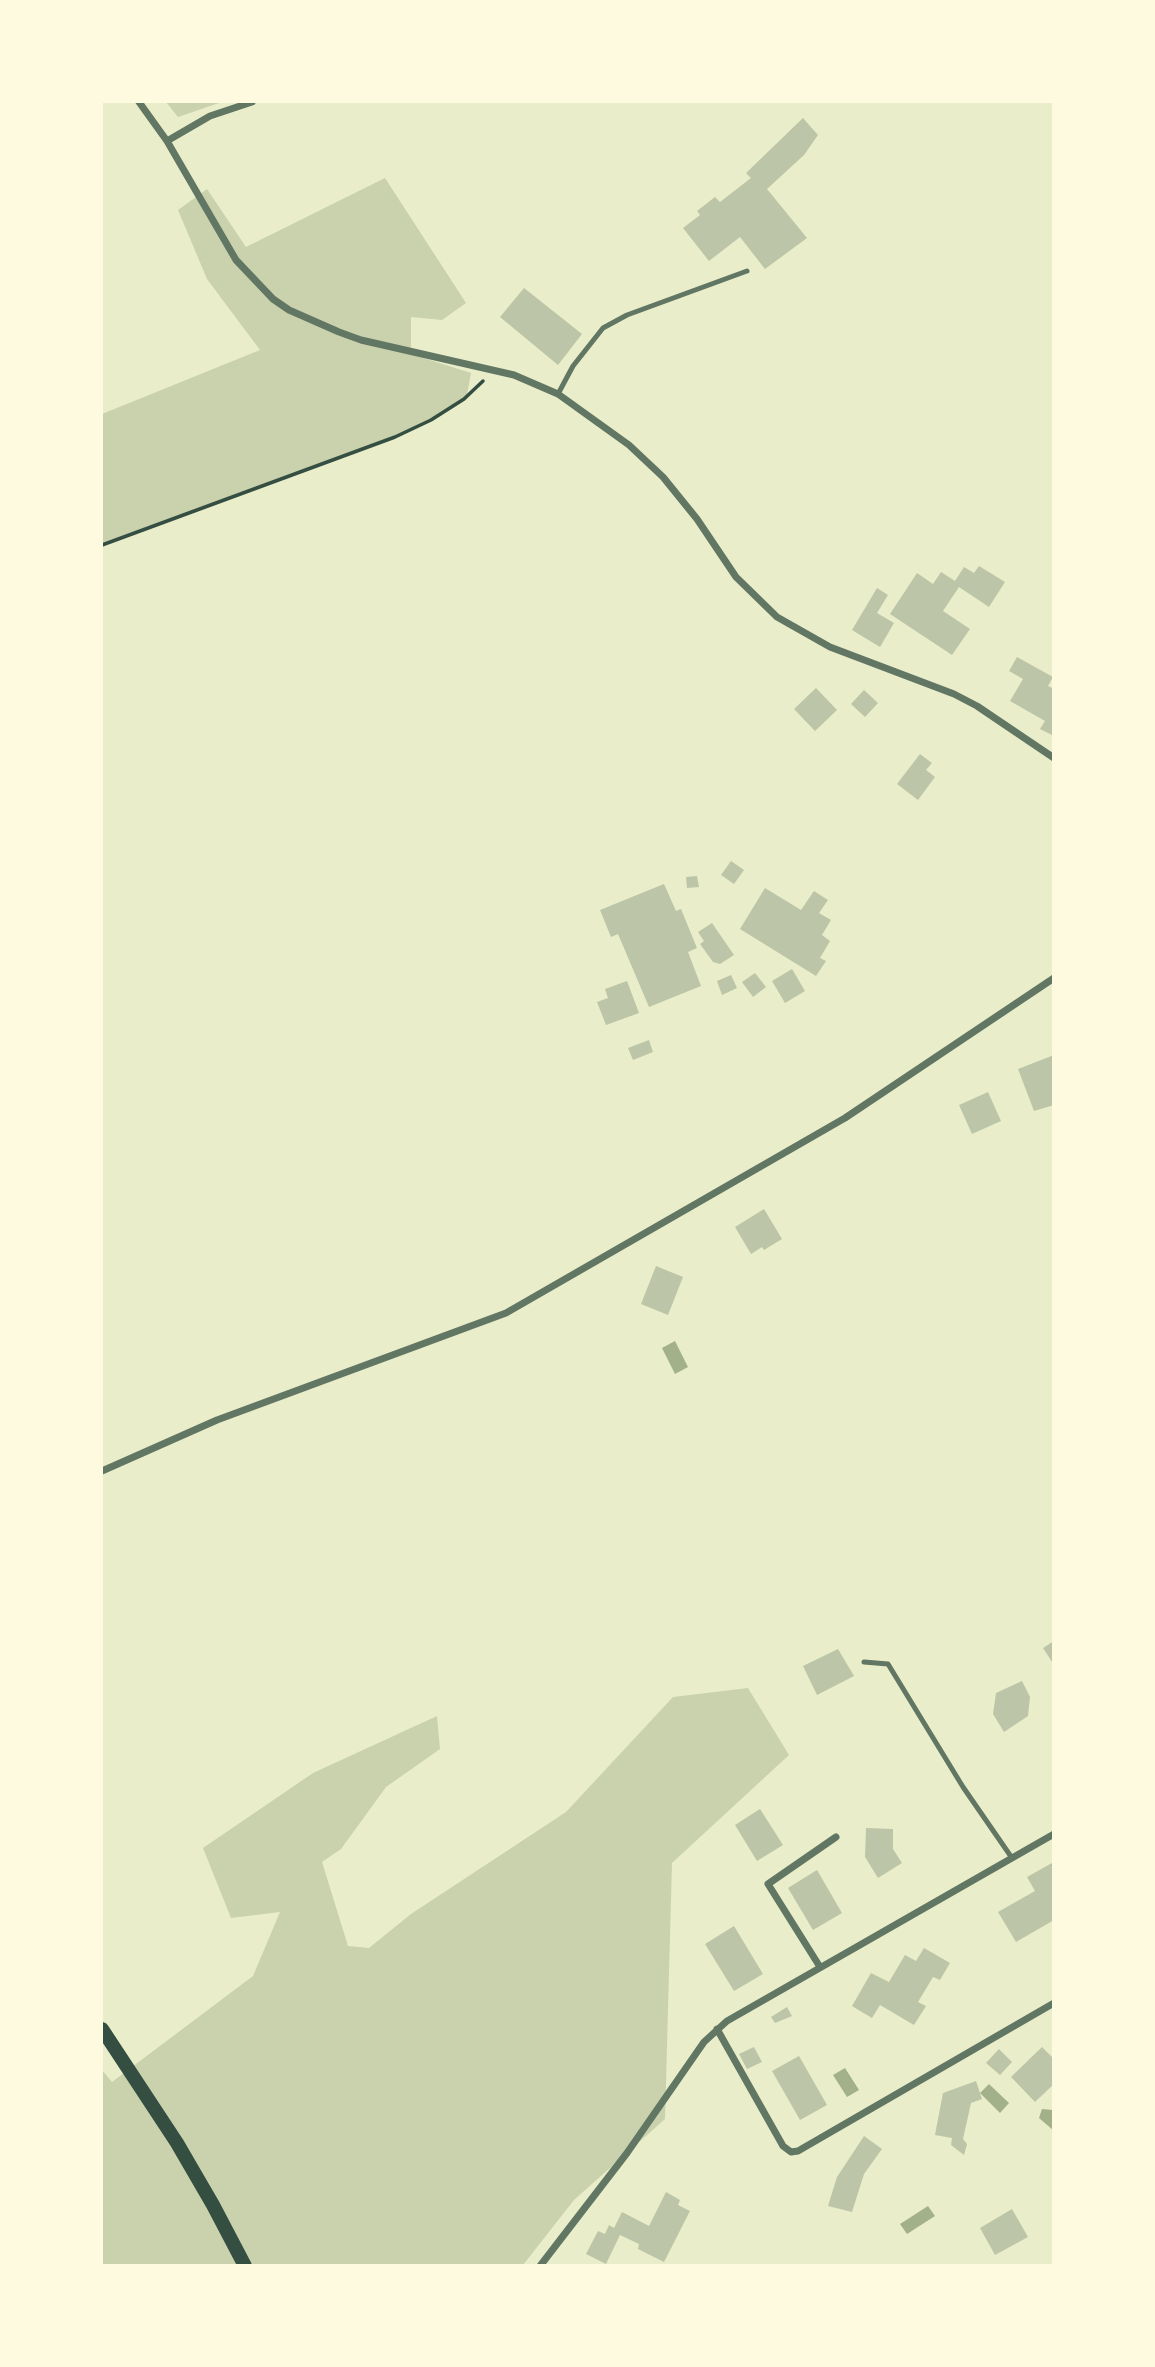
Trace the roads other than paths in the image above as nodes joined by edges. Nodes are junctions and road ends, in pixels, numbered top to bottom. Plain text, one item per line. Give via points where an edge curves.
1 (139, 102) edge
2 (252, 102) edge
3 (167, 141) junction
4 (747, 271) dead end
5 (558, 394) junction
6 (1054, 758) edge
7 (1054, 978) edge
8 (102, 1471) edge
9 (864, 1662) dead end
10 (1054, 1834) edge
11 (836, 1838) dead end
12 (1012, 1858) junction
13 (820, 1967) junction
14 (1054, 2003) edge
15 (102, 2029) edge
16 (717, 2029) junction
17 (245, 2266) edge
18 (540, 2266) edge

1 - 3 street
2 - 3 street via 210,116
3 - 5 street via 236,260 261,289 289,310 361,340 493,369
4 - 5 lane via 603,328
5 - 6 street via 655,469 736,576 777,617 830,647 954,694
7 - 8 street via 845,1118 506,1313 217,1420
9 - 12 lane via 888,1664
10 - 12 street
11 - 13 street via 768,1884
12 - 13 street
13 - 16 street
14 - 16 street via 791,2152 783,2146
15 - 17 main road via 177,2143
16 - 18 street

